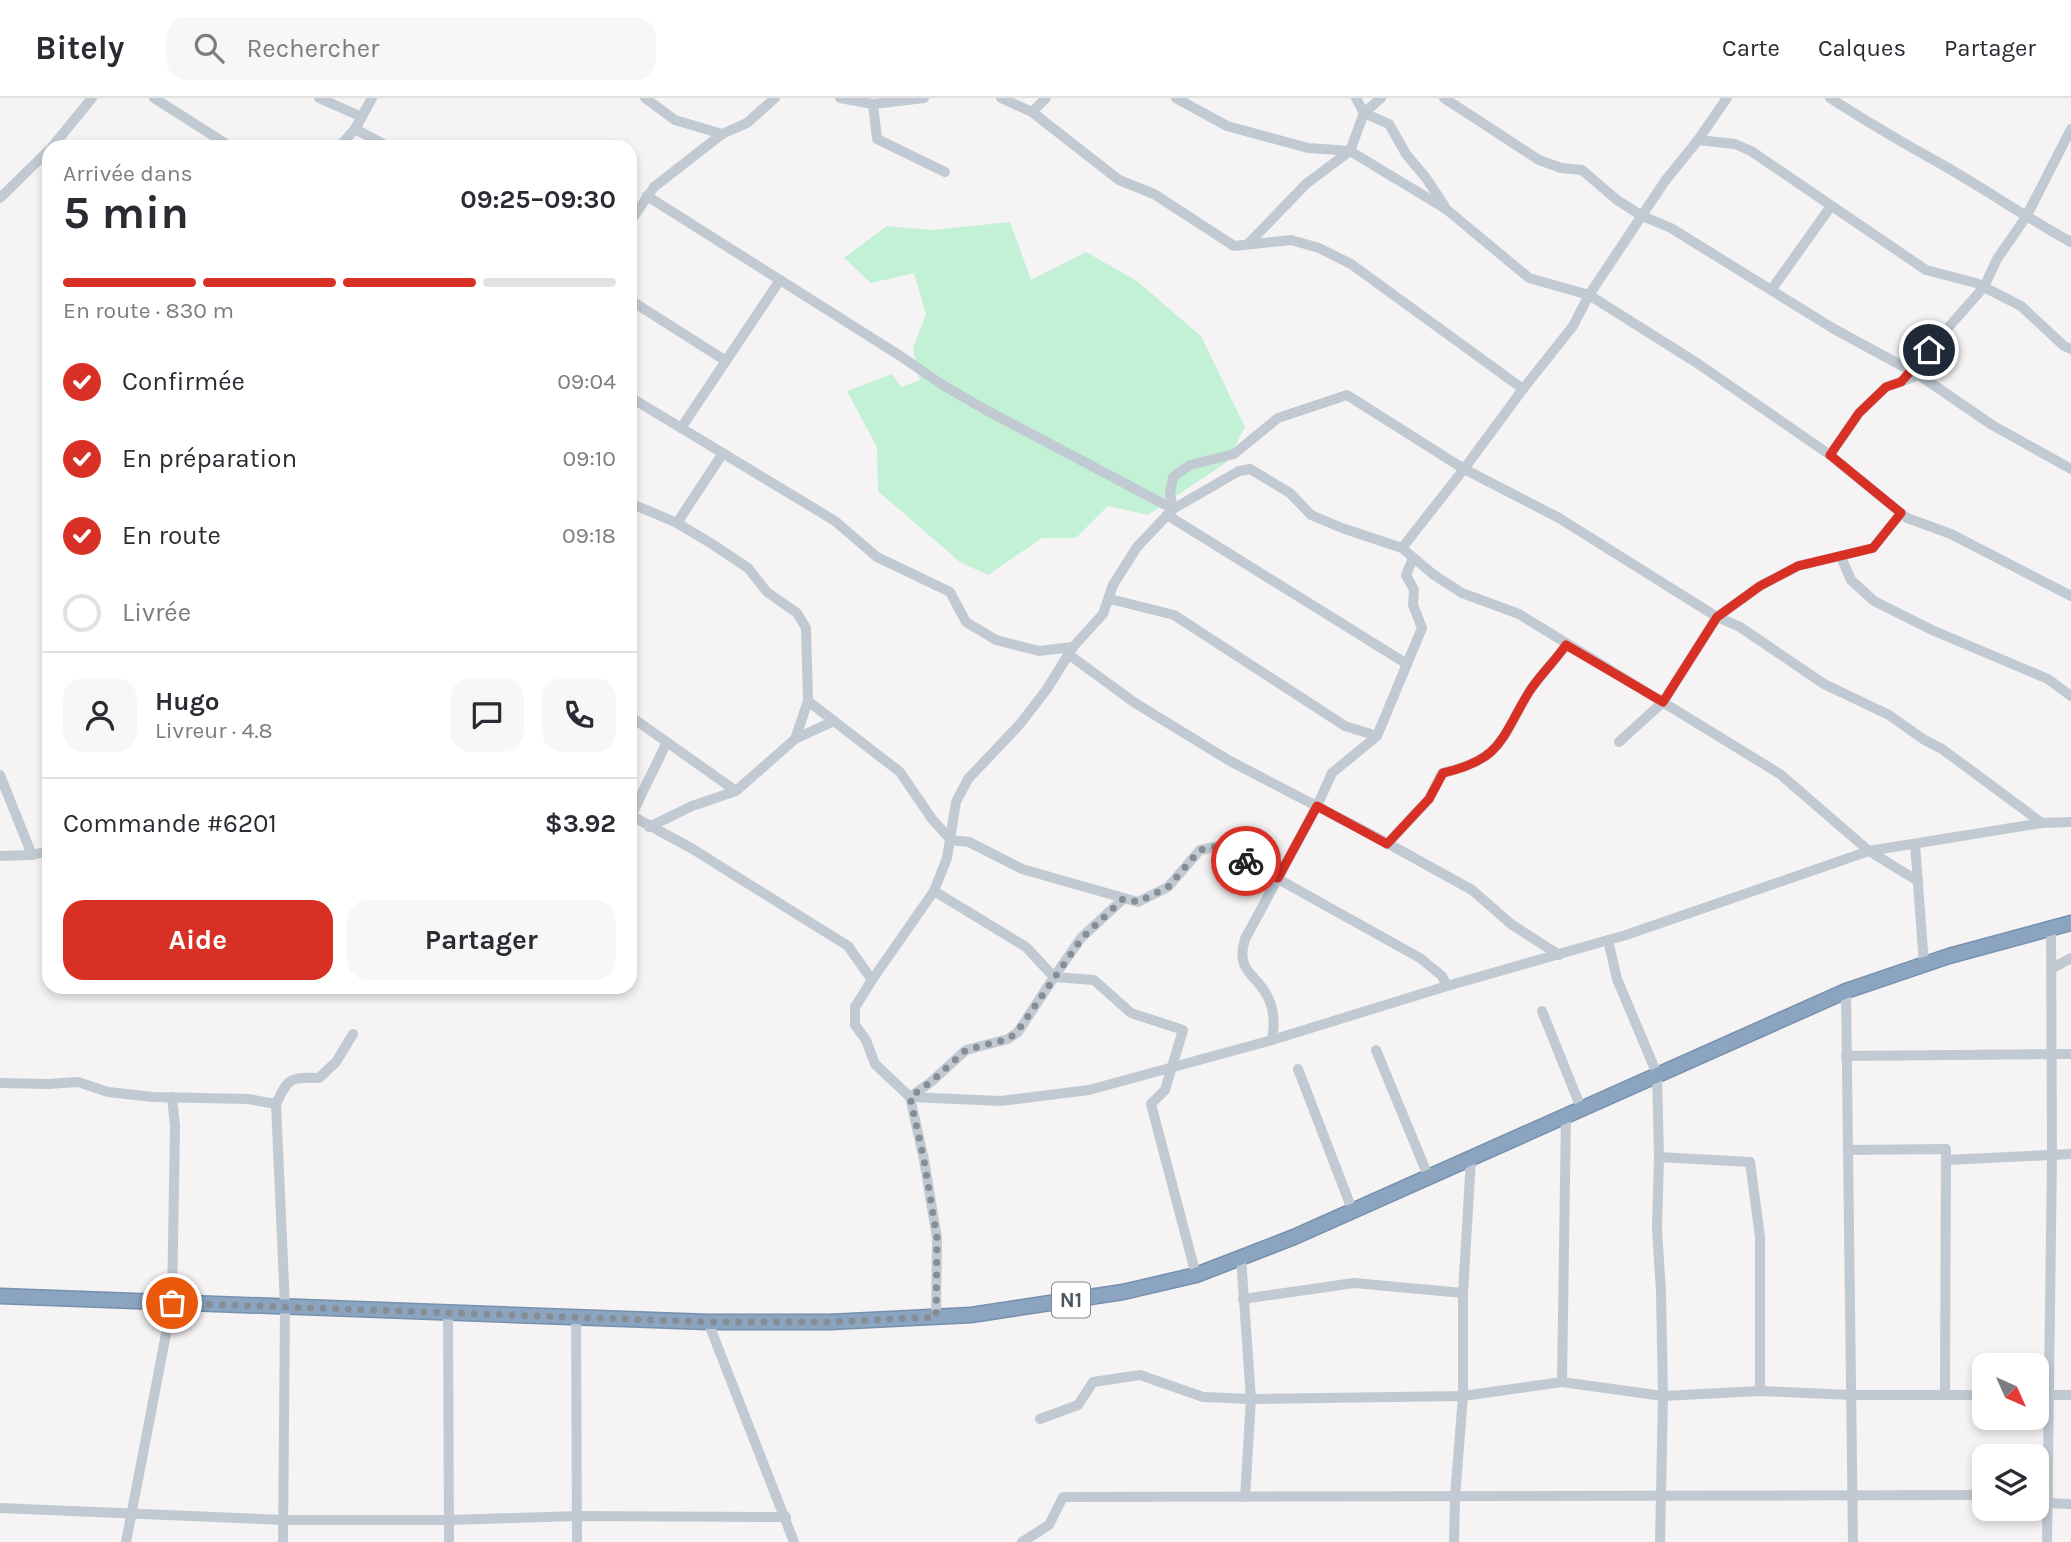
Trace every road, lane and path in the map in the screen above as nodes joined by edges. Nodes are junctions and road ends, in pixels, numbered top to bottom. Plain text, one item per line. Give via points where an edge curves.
1 (92, 98) edge
2 (154, 98) edge
3 (319, 98) edge
4 (372, 98) edge
5 (645, 98) edge
6 (775, 98) edge
7 (840, 98) edge
8 (924, 98) edge
9 (1001, 98) edge
10 (1046, 98) edge
11 (1176, 98) edge
12 (1356, 98) edge
13 (1381, 98) edge
14 (1444, 98) edge
15 (1727, 98) edge
16 (1830, 98) edge
17 (873, 104) junction
18 (1032, 112) junction
19 (1364, 113) junction
20 (362, 117) junction
21 (355, 129) junction
22 (2071, 129) edge
23 (722, 134) junction
24 (58, 140) edge
25 (220, 140) edge
26 (346, 140) edge
27 (376, 140) edge
28 (1698, 140) junction
29 (1350, 151) junction
30 (42, 157) edge
31 (946, 172) dead end
32 (648, 196) junction
33 (0, 198) edge
34 (1831, 206) junction
35 (1446, 209) junction
36 (637, 212) edge
37 (1643, 216) junction
38 (2026, 217) junction
39 (2071, 242) edge
40 (1248, 244) junction
41 (780, 280) junction
42 (1984, 287) junction
43 (1772, 289) junction
44 (1589, 295) junction
45 (637, 304) edge
46 (2071, 349) edge
47 (726, 361) junction
48 (1915, 373) junction
49 (1523, 389) junction
50 (637, 401) edge
51 (681, 428) junction
52 (723, 453) junction
53 (1830, 455) junction
54 (2071, 469) edge
55 (1464, 470) junction
56 (637, 506) edge
57 (1170, 512) junction
58 (1901, 513) junction
59 (677, 523) junction
60 (1402, 548) junction
61 (1841, 557) junction
62 (1413, 558) junction
63 (2071, 596) edge
64 (1110, 599) junction
65 (1717, 617) junction
66 (1566, 645) junction
67 (1071, 651) junction
68 (1407, 664) junction
69 (2071, 696) edge
70 (808, 701) junction
71 (1663, 702) junction
72 (637, 721) edge
73 (834, 722) junction
74 (1377, 736) junction
75 (795, 739) junction
76 (1619, 742) dead end
77 (667, 743) junction
78 (0, 775) edge
79 (736, 791) junction
80 (637, 802) edge
81 (1317, 806) junction
82 (637, 820) edge
83 (2071, 822) edge
84 (2042, 823) junction
85 (649, 827) junction
86 (951, 840) junction
87 (1387, 844) junction
88 (1915, 844) junction
89 (1869, 851) junction
90 (42, 853) edge
91 (32, 855) junction
92 (0, 856) edge
93 (1278, 878) junction
94 (1918, 880) junction
95 (934, 891) junction
96 (1123, 899) junction
97 (2071, 923) edge
98 (2051, 927) junction
99 (1608, 940) junction
100 (1559, 955) junction
101 (2071, 958) edge
102 (1924, 964) junction
103 (2051, 969) junction
104 (1054, 977) junction
105 (872, 980) junction
106 (1447, 986) junction
107 (1846, 991) junction
108 (1542, 1011) dead end
109 (353, 1034) dead end
110 (1272, 1041) junction
111 (1376, 1050) dead end
112 (2050, 1054) junction
113 (2071, 1054) edge
114 (1846, 1056) junction
115 (1170, 1068) junction
116 (1298, 1069) dead end
117 (1657, 1074) junction
118 (0, 1083) edge
119 (172, 1097) junction
120 (910, 1097) junction
121 (276, 1104) junction
122 (1581, 1108) junction
123 (1566, 1114) junction
124 (1848, 1150) junction
125 (2071, 1154) edge
126 (2052, 1155) junction
127 (1659, 1157) junction
128 (1471, 1159) junction
129 (1946, 1160) junction
130 (1429, 1178) junction
131 (1353, 1212) junction
132 (1241, 1258) junction
133 (1196, 1275) junction
134 (1463, 1293) junction
135 (0, 1296) edge
136 (1243, 1299) junction
137 (172, 1303) junction
138 (285, 1306) junction
139 (448, 1311) junction
140 (576, 1315) junction
141 (936, 1317) junction
142 (708, 1322) junction
143 (1562, 1382) junction
144 (1760, 1391) junction
145 (1852, 1395) junction
146 (1945, 1395) junction
147 (1972, 1395) edge
148 (2049, 1395) joint
149 (2071, 1395) edge
150 (1462, 1396) junction
151 (1662, 1396) junction
152 (1251, 1399) junction
153 (1040, 1419) dead end
154 (1972, 1495) edge
155 (1660, 1496) junction
156 (1852, 1496) junction
157 (1245, 1497) junction
158 (1455, 1497) junction
159 (2049, 1498) edge
160 (2071, 1504) edge
161 (0, 1508) edge
162 (130, 1514) junction
163 (577, 1516) junction
164 (786, 1517) junction
165 (284, 1520) junction
166 (450, 1520) junction
167 (2046, 1521) edge
168 (125, 1542) edge
169 (283, 1542) edge
170 (449, 1542) edge
171 (578, 1542) edge
172 (794, 1542) edge
173 (1022, 1542) edge
174 (1454, 1542) edge
175 (1660, 1542) edge
176 (1853, 1542) edge
177 (2047, 1542) edge

1 - 24 street
2 - 25 street
3 - 20 street
4 - 20 street
5 - 23 street via 675,120
6 - 23 street via 747,123
7 - 17 street
8 - 17 street
9 - 18 street
10 - 18 street
11 - 29 street via 1227,126 1308,148
12 - 19 street
13 - 19 street
14 - 37 street via 1539,160 1582,170
15 - 28 street
16 - 38 street
17 - 31 street via 877,139
18 - 40 street via 1119,180 1154,194 1234,246
19 - 29 street
19 - 35 street via 1389,124
20 - 21 street
21 - 26 street
21 - 27 street
22 - 38 street
23 - 32 street
28 - 34 street via 1735,144 1751,151
28 - 37 street
29 - 35 street
29 - 40 street via 1306,184
30 - 33 street
32 - 36 street
32 - 41 street
34 - 42 street via 1926,271
34 - 43 street
35 - 44 street via 1529,278
37 - 43 street
37 - 44 street
38 - 39 street
38 - 42 street
40 - 49 street via 1291,240 1351,264
41 - 47 street
41 - 57 street via 952,390
42 - 46 street via 2021,306
42 - 48 street
43 - 48 street
44 - 49 street via 1573,326
44 - 53 street
45 - 47 street
47 - 51 street
48 - 53 street via 1886,387 1859,413
48 - 54 street via 1992,425
49 - 55 street
50 - 51 street
51 - 52 street
52 - 59 street
52 - 67 street via 835,521 877,557 950,592 966,622 996,640 1039,651
53 - 58 street
55 - 57 street via 1347,395 1278,418 1234,454 1190,465 1174,477
55 - 60 street
55 - 65 street via 1559,518
56 - 59 street
57 - 60 street via 1250,469 1290,493 1311,515
57 - 64 street via 1137,547 1113,585
57 - 68 street
58 - 61 street via 1873,548
58 - 63 street
59 - 70 street via 748,568 767,592 797,613 806,628
60 - 62 street
61 - 65 street via 1798,566
61 - 69 street via 1852,580 1874,601 2048,679
62 - 66 street via 1462,593 1519,614
62 - 68 street via 1406,575 1422,628
64 - 67 street
64 - 74 street via 1174,615 1345,726
65 - 71 street
65 - 84 street via 1740,627 1824,684 1889,715
66 - 71 street
66 - 87 street via 1531,689 1502,741 1486,757 1443,773 1429,799
67 - 81 street via 1158,718
67 - 86 street via 1020,724 968,779 956,802
68 - 74 street
70 - 73 street
70 - 75 street
71 - 76 street
71 - 89 street via 1780,774
72 - 77 street
73 - 75 street
73 - 86 street via 900,772
74 - 81 street via 1332,774
75 - 79 street
77 - 79 street
77 - 80 street
78 - 91 street
79 - 85 street
81 - 87 street
81 - 93 street
82 - 85 street
83 - 84 street
84 - 88 street
85 - 105 street via 691,848 848,946
86 - 95 street
86 - 96 street via 969,842 1022,869
87 - 100 street via 1472,890 1511,925
88 - 89 street
88 - 94 street
89 - 94 street
89 - 99 street
90 - 91 street
91 - 92 street
93 - 96 street via 1219,846 1200,850 1168,887 1138,902
93 - 106 street via 1420,958
93 - 110 street via 1241,951 1242,965 1269,1000 1275,1020
94 - 102 street
95 - 104 street via 1026,947
95 - 105 street
96 - 104 street via 1082,938
97 - 98 highway, N1
98 - 102 highway, N1
98 - 103 street
99 - 100 street
99 - 117 street via 1617,979
100 - 106 street
101 - 103 street
102 - 107 highway, N1
103 - 112 street
104 - 115 street via 1094,980 1131,1013 1183,1030
104 - 120 street via 1017,1032 1008,1039 966,1050
105 - 120 street via 855,1007 855,1025 875,1064
106 - 110 street
107 - 114 street
107 - 117 highway, N1
108 - 122 street
109 - 121 street via 336,1062 319,1078 297,1077 286,1084
110 - 115 street
111 - 130 street
112 - 113 street
112 - 114 street
112 - 126 street
114 - 124 street
115 - 120 street via 1089,1090 1000,1101
115 - 133 street via 1165,1090 1151,1104
116 - 131 street
117 - 122 highway, N1
117 - 127 street
118 - 119 street via 78,1082 108,1092
119 - 121 street
119 - 137 street
120 - 141 street via 937,1238
121 - 138 street
122 - 123 highway, N1
123 - 128 highway, N1
123 - 143 street
124 - 129 street via 1946,1149
124 - 145 street
125 - 126 street
126 - 129 street
126 - 148 street
127 - 144 street via 1750,1162 1759,1237
127 - 151 street
128 - 130 highway, N1
128 - 134 street
129 - 146 street
130 - 131 highway, N1
131 - 132 highway, N1
132 - 133 highway, N1
132 - 136 street
133 - 141 highway, N1 via 1110,1294
134 - 136 street via 1354,1283
134 - 150 street
135 - 137 highway, N1
136 - 152 street
137 - 138 highway, N1
137 - 162 street
138 - 139 highway, N1
138 - 165 street
139 - 140 highway, N1
139 - 166 street
140 - 142 highway, N1
140 - 163 street
141 - 142 highway, N1
142 - 164 street
143 - 150 street
143 - 151 street
144 - 145 street
144 - 151 street
145 - 146 street
145 - 156 street
146 - 147 street
148 - 149 street
150 - 152 street
150 - 158 street
151 - 155 street
152 - 153 street via 1203,1396 1140,1375 1093,1382 1078,1405
152 - 157 street
154 - 156 street
155 - 156 street
155 - 158 street
155 - 175 street
156 - 176 street
157 - 158 street
157 - 173 street via 1063,1497 1049,1525
158 - 174 street
159 - 160 street
161 - 162 street
162 - 165 street
162 - 168 street
163 - 164 street
163 - 166 street
163 - 171 street
164 - 172 street
165 - 166 street
165 - 169 street
166 - 170 street
167 - 177 street

